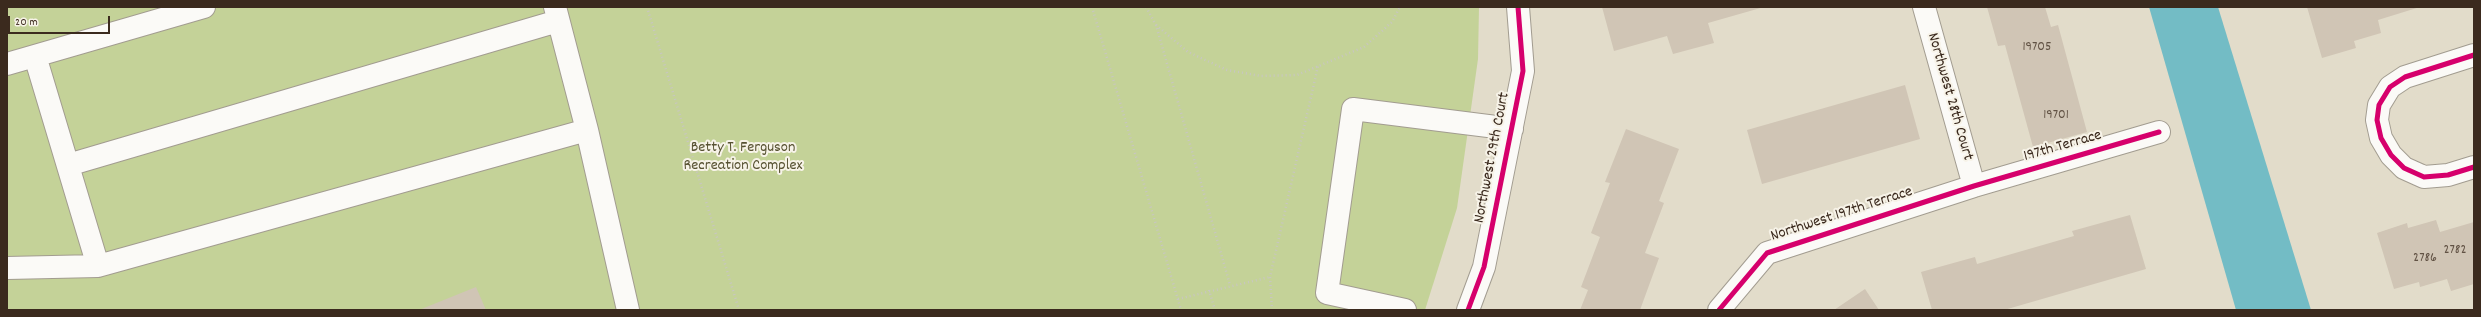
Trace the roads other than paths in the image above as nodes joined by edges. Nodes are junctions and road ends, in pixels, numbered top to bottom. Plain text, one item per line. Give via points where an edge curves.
1 (204, 7) edge
2 (1518, 7) edge
3 (1924, 7) edge
4 (557, 14) edge
5 (2474, 55) edge
6 (34, 56) junction
7 (7, 64) edge
8 (1512, 129) junction
9 (587, 130) junction
10 (2159, 132) dead end
11 (68, 165) junction
12 (2474, 167) edge
13 (1974, 186) junction
14 (98, 266) junction
15 (7, 268) edge
16 (628, 310) edge
17 (1405, 310) edge
18 (1468, 310) edge
19 (1719, 310) edge

1 - 6 street
2 - 8 street, Northwest 29th Court via 1523,72
3 - 13 street, Northwest 28th Court
4 - 9 street
4 - 11 street
5 - 12 street via 2405,76 2390,87 2379,105 2377,120 2381,138 2391,155 2404,168 2424,177 2448,176
6 - 7 street
6 - 11 street
8 - 17 street via 1353,109 1327,293
8 - 18 street, Northwest 29th Court via 1484,267
9 - 14 street
9 - 16 street
10 - 13 street, 197th Terrace
11 - 14 street
13 - 19 street, Northwest 197th Terrace via 1767,253
14 - 15 street

